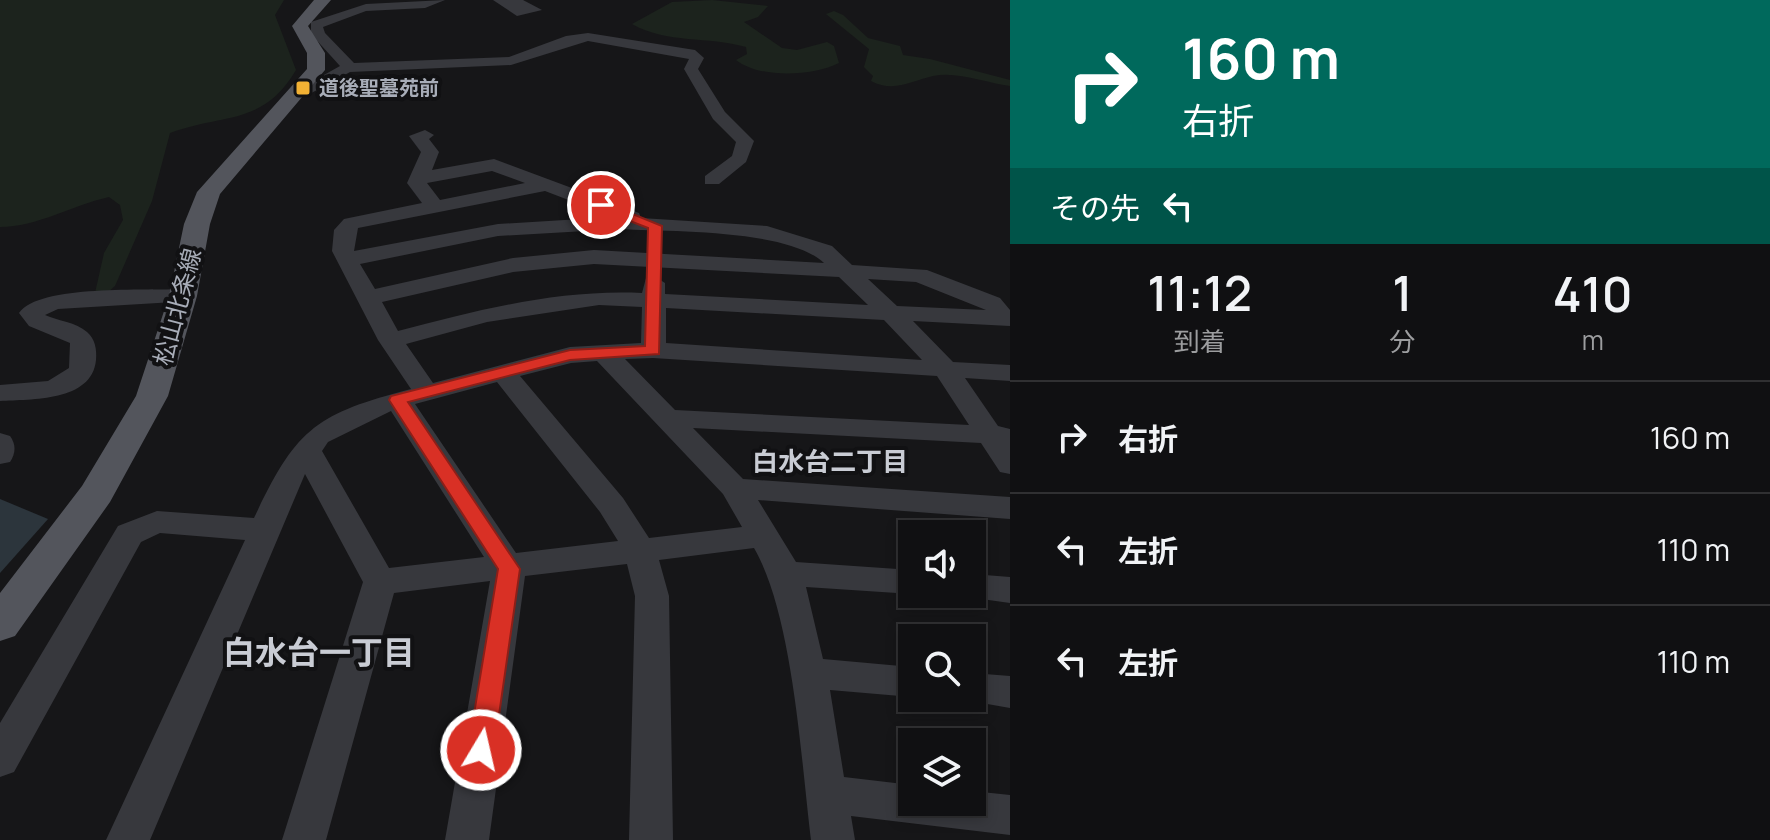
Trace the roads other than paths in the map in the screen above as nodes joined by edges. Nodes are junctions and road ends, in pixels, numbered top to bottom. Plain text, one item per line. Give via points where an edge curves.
1 (323, 0) edge
2 (439, 0) edge
3 (499, 0) edge
4 (512, 0) edge
5 (347, 68) junction
6 (298, 94) junction
7 (425, 135) dead end
8 (419, 178) junction
9 (712, 180) dead end
10 (546, 185) junction
11 (435, 207) junction
12 (655, 226) junction
13 (459, 237) junction
14 (347, 260) junction
15 (656, 260) junction
16 (490, 270) junction
17 (841, 270) junction
18 (183, 296) junction
19 (368, 298) junction
20 (652, 300) junction
21 (525, 308) junction
22 (891, 313) junction
23 (1007, 319) edge
24 (391, 340) junction
25 (653, 350) junction
26 (603, 352) junction
27 (945, 368) junction
28 (502, 372) junction
29 (1010, 373) edge
30 (0, 393) edge
31 (412, 396) junction
32 (665, 418) junction
33 (999, 434) edge
34 (0, 442) edge
35 (306, 449) junction
36 (0, 455) edge
37 (1010, 465) edge
38 (735, 488) junction
39 (1010, 508) edge
40 (264, 530) junction
41 (766, 535) junction
42 (641, 552) junction
43 (509, 569) junction
44 (786, 573) junction
45 (898, 581) edge
46 (380, 582) junction
47 (986, 588) edge
48 (1010, 590) edge
49 (0, 624) edge
50 (808, 673) junction
51 (898, 681) edge
52 (986, 689) edge
53 (1010, 692) edge
54 (0, 759) edge
55 (825, 794) junction
56 (1010, 815) edge
57 (128, 840) edge
58 (304, 840) edge
59 (467, 840) edge
60 (651, 840) edge
61 (833, 840) edge

1 - 6 main road, 松山北条線 via 300,26 317,65
2 - 5 street via 421,6 364,8 316,25
3 - 4 street via 517,12 536,10
5 - 6 street
5 - 9 street via 511,61 588,37 690,53 697,58 691,69 713,105 745,141 740,158
6 - 18 main road, 松山北条線 via 209,192
7 - 8 street via 418,136 430,152
8 - 10 street via 494,165
8 - 11 street via 417,183
10 - 11 street
10 - 12 street
11 - 14 street via 351,223 344,230
12 - 13 street via 584,223
12 - 15 street
12 - 17 street via 767,232 824,251
13 - 14 street
13 - 16 street
14 - 19 street
15 - 16 street via 565,259
15 - 17 street
15 - 20 street
16 - 19 street
16 - 21 street
17 - 22 street
17 - 23 street via 919,275 992,303
18 - 30 street via 36,307 33,318 76,335 83,344 85,367 64,384
18 - 49 main road, 松山北条線 via 152,396 114,466
19 - 24 street
20 - 21 street via 599,298
20 - 22 street
20 - 25 street
21 - 24 street
22 - 23 street
22 - 27 street
24 - 31 street
25 - 26 street
25 - 27 street
26 - 28 street
26 - 32 street
27 - 29 street
27 - 33 street
28 - 31 street
28 - 42 street via 612,505
31 - 35 street via 335,423
31 - 43 street
32 - 33 street
32 - 38 street
33 - 37 street
34 - 36 street
35 - 40 street
35 - 46 street
38 - 39 street
38 - 41 street
40 - 54 street via 157,522 129,534
40 - 57 street
41 - 42 street
41 - 44 street
42 - 43 street
42 - 60 street via 652,596
43 - 46 street
43 - 59 street
44 - 45 street
44 - 50 street
46 - 58 street
47 - 48 street
50 - 51 street
50 - 55 street
52 - 53 street
55 - 56 street
55 - 61 street

